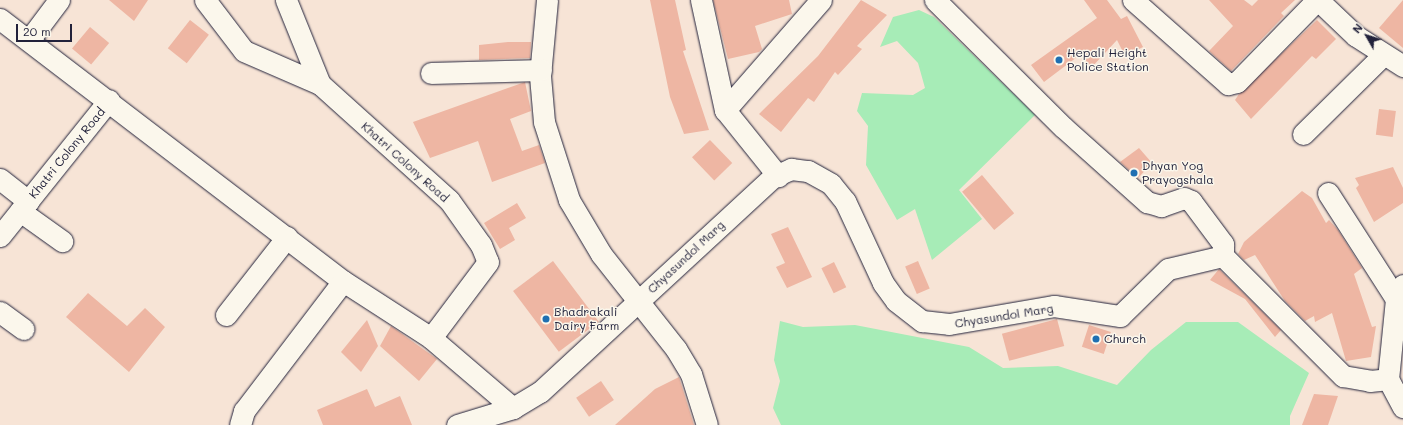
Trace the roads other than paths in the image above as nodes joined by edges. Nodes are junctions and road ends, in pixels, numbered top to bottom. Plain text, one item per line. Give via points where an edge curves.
1 (59, 0) edge
2 (205, 0) edge
3 (286, 0) edge
4 (547, 0) edge
5 (701, 0) edge
6 (821, 0) edge
7 (934, 0) edge
8 (1133, 0) edge
9 (1318, 0) edge
10 (0, 19) edge
11 (29, 40) junction
12 (1383, 55) junction
13 (1403, 66) edge
14 (541, 70) junction
15 (431, 73) dead end
16 (320, 84) junction
17 (109, 100) junction
18 (725, 110) junction
19 (1303, 134) dead end
20 (778, 176) junction
21 (0, 178) edge
22 (1328, 193) dead end
23 (24, 206) junction
24 (0, 236) edge
25 (287, 237) junction
26 (62, 241) dead end
27 (1223, 256) junction
28 (344, 281) junction
29 (1400, 292) edge
30 (637, 302) junction
31 (0, 312) edge
32 (226, 315) dead end
33 (23, 329) dead end
34 (431, 338) junction
35 (1388, 379) junction
36 (1403, 407) edge
37 (513, 408) junction
38 (240, 425) edge
39 (457, 425) edge
40 (707, 425) edge

1 - 11 street
2 - 16 street, Khatri Colony Road via 244,51
3 - 16 street
4 - 14 street
5 - 18 street
6 - 18 street
7 - 27 street via 1063,127 1147,202 1161,206 1184,198 1191,201 1223,244
8 - 9 street via 1228,84 1237,82
9 - 12 street via 1356,36
10 - 11 street, Khatri Colony Road
11 - 17 street, Khatri Colony Road
12 - 13 street
12 - 19 street
14 - 15 street
14 - 30 street via 544,122 570,200 601,254
16 - 34 street, Khatri Colony Road via 449,200 481,245 488,262
17 - 23 street, Khatri Colony Road
17 - 25 street
18 - 20 street
20 - 27 street, Chyasundol Marg via 791,169 808,171 831,184 846,200 883,283 896,301 922,321 949,324 1054,306 1120,316 1168,269
20 - 30 street, Chyasundol Marg
21 - 23 street
22 - 29 street
23 - 24 street, Khatri Colony Road
23 - 26 street
25 - 28 street
25 - 32 street
27 - 35 street via 1343,376 1370,381
28 - 34 street
28 - 38 street via 244,411
29 - 35 street
30 - 37 street, Chyasundol Marg via 540,392
30 - 40 street via 691,374
31 - 33 street
34 - 37 street
35 - 36 street
37 - 39 street, Chyasundol Marg

